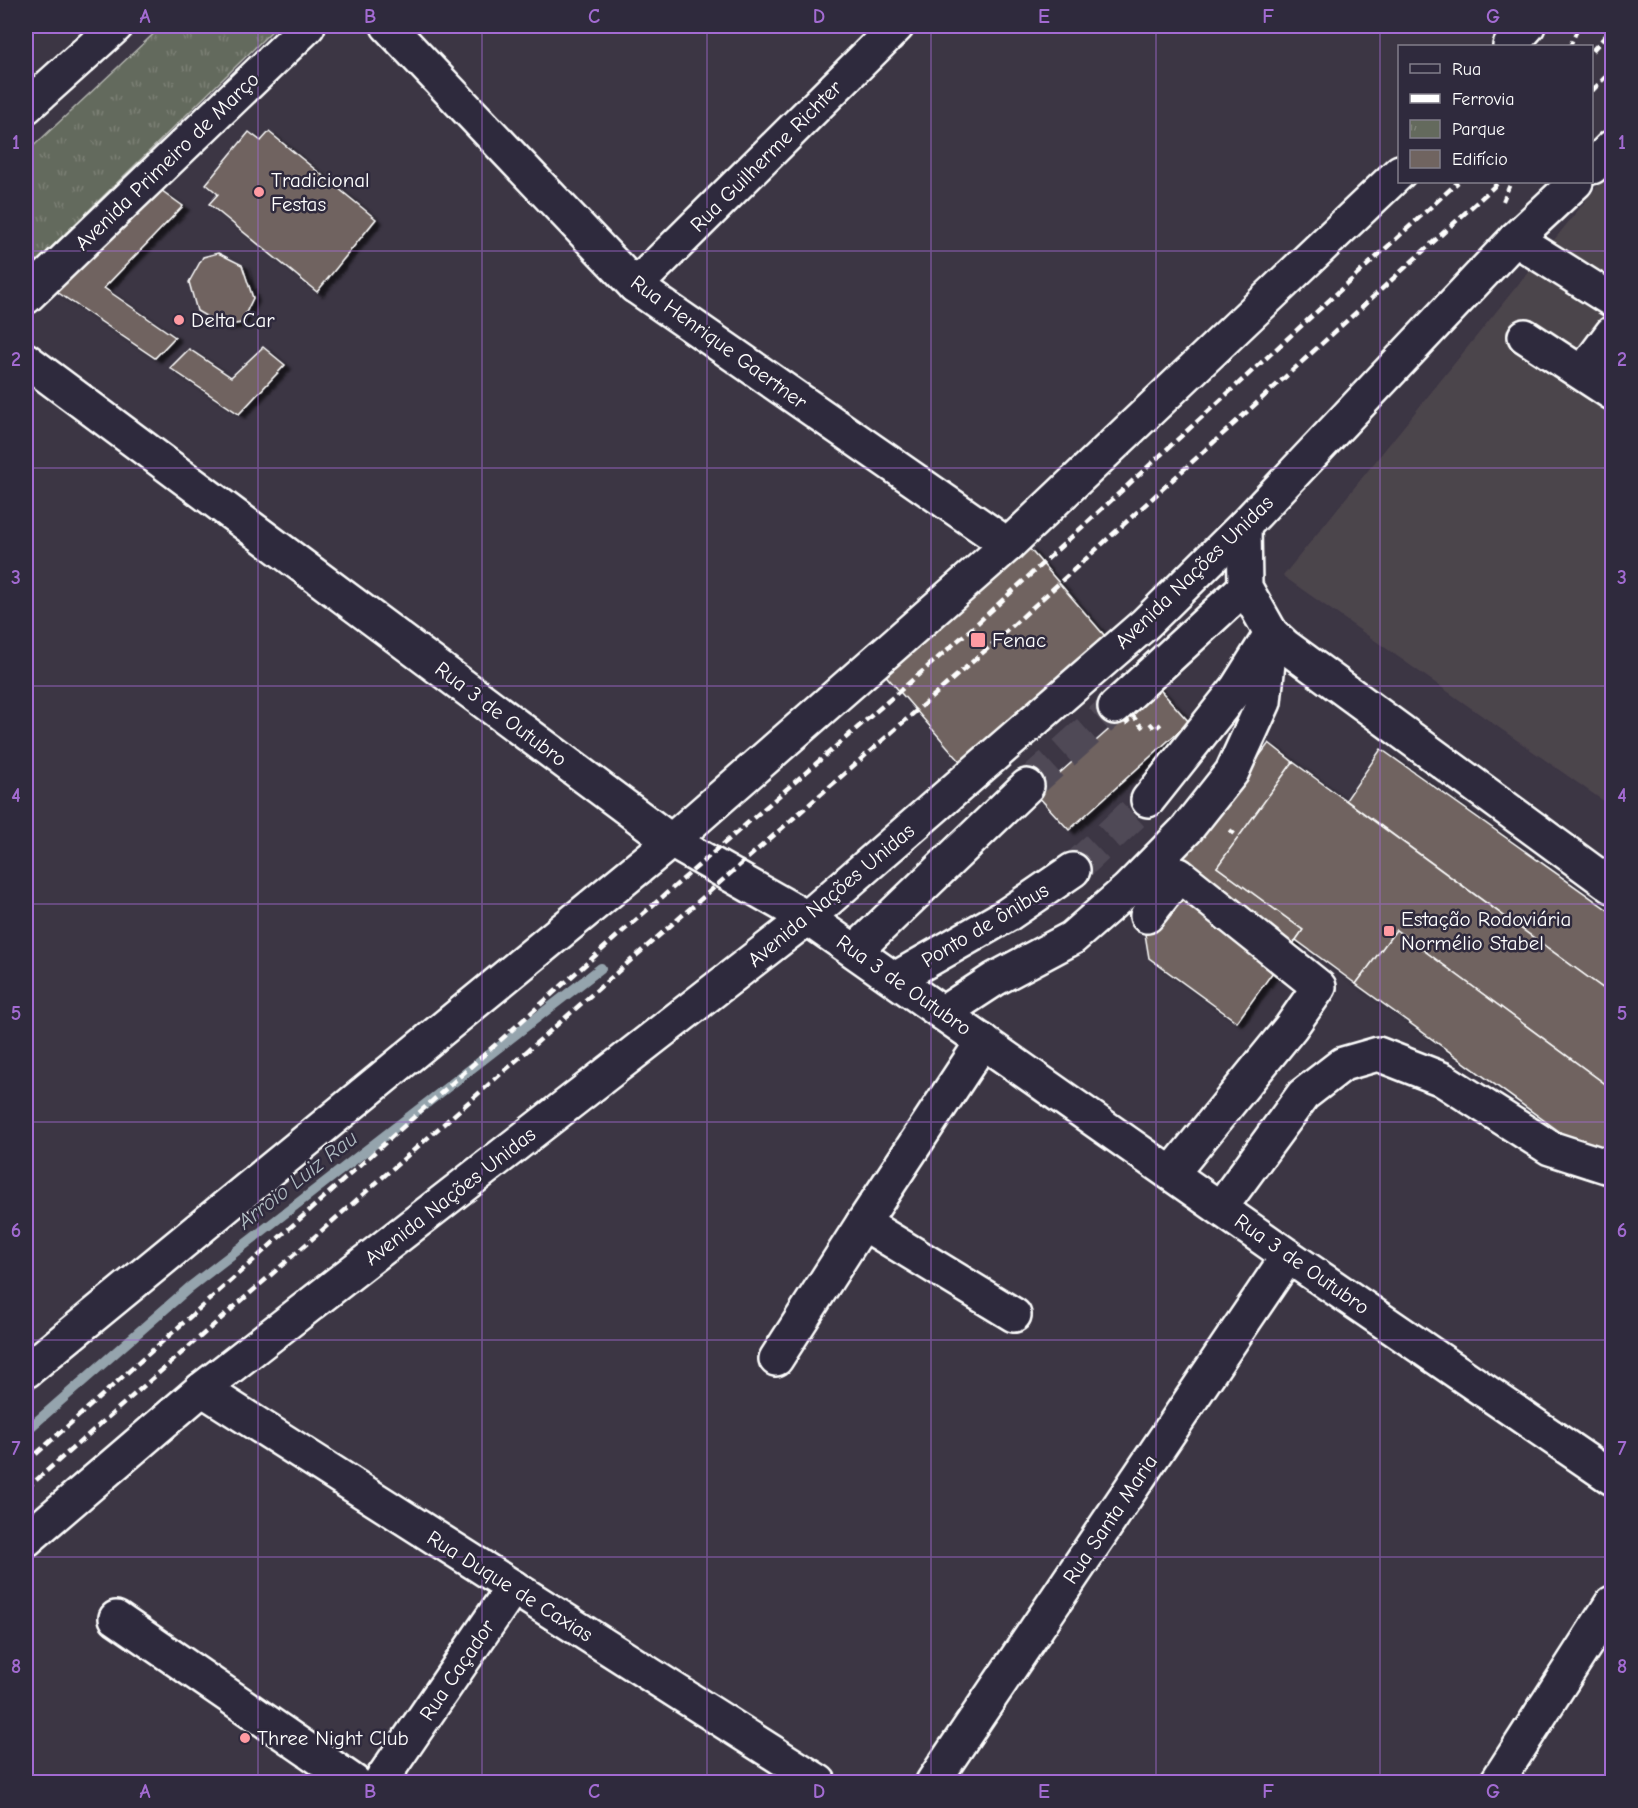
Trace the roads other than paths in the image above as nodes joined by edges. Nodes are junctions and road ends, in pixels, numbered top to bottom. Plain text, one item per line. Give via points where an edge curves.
1 (116, 26) edge
2 (308, 26) edge
3 (388, 26) edge
4 (1528, 26) edge
5 (889, 28) edge
6 (1511, 45) edge
7 (26, 107) edge
8 (1612, 147) edge
9 (1593, 166) edge
10 (1398, 174) edge
11 (1575, 183) edge
12 (1515, 239) junction
13 (635, 286) junction
14 (26, 297) edge
15 (1612, 300) edge
16 (1612, 333) edge
17 (1525, 336) dead end
18 (26, 360) edge
19 (1583, 372) junction
20 (1612, 393) edge
21 (1244, 526) junction
22 (1008, 544) junction
23 (1245, 587) junction
24 (1271, 633) junction
25 (1120, 715) tunnel mouth
26 (1027, 786) tunnel mouth
27 (1148, 800) tunnel mouth
28 (671, 841) junction
29 (1074, 870) tunnel mouth
30 (1612, 886) edge
31 (1147, 916) dead end
32 (807, 918) junction
33 (855, 951) junction
34 (895, 979) junction
35 (943, 1013) junction
36 (983, 1041) junction
37 (1612, 1168) edge
38 (1172, 1173) junction
39 (1221, 1207) junction
40 (863, 1224) junction
41 (1288, 1256) junction
42 (1014, 1315) dead end
43 (776, 1359) dead end
44 (26, 1371) edge
45 (202, 1389) junction
46 (1612, 1478) edge
47 (26, 1540) edge
48 (513, 1587) junction
49 (1612, 1603) edge
50 (116, 1618) dead end
51 (354, 1782) edge
52 (380, 1782) edge
53 (819, 1782) edge
54 (933, 1782) edge
55 (1497, 1782) edge

1 - 7 street
2 - 14 street, Avenida Primeiro de Março
3 - 13 street, Rua Henrique Gaertner
4 - 6 street
5 - 13 street, Rua Guilherme Richter
8 - 9 street
10 - 22 street
11 - 12 street, Avenida Nações Unidas
12 - 15 street
12 - 21 street, Avenida Nações Unidas
13 - 22 street, Rua Henrique Gaertner
16 - 19 street
17 - 19 street
18 - 28 street, Rua 3 de Outubro
19 - 20 street
21 - 23 street
21 - 32 street, Avenida Nações Unidas via 1145,624
22 - 28 street
23 - 24 street
23 - 25 street
24 - 27 street via 1237,688
24 - 30 street via 1293,654
24 - 35 street via 1264,702 1232,772 1186,830 1072,938 995,979
26 - 33 street
28 - 32 street, Rua 3 de Outubro
28 - 44 street
29 - 34 street, Ponto de ônibus via 1007,915
31 - 38 street via 1179,875 1320,987
32 - 33 street, Rua 3 de Outubro
32 - 45 street, Avenida Nações Unidas
33 - 34 street, Rua 3 de Outubro
34 - 35 street, Rua 3 de Outubro
35 - 36 street, Rua 3 de Outubro
36 - 38 street, Rua 3 de Outubro
36 - 40 street
37 - 39 street via 1550,1148 1442,1080 1378,1054 1343,1064 1303,1095
38 - 39 street, Rua 3 de Outubro
39 - 41 street, Rua 3 de Outubro
40 - 42 street
40 - 43 street
41 - 46 street, Rua 3 de Outubro
41 - 54 street, Rua Santa Maria
45 - 47 street, Avenida Nações Unidas
45 - 48 street, Rua Duque de Caxias
48 - 52 street, Rua Caçador
48 - 53 street, Rua Duque de Caxias
49 - 55 street
50 - 51 street

